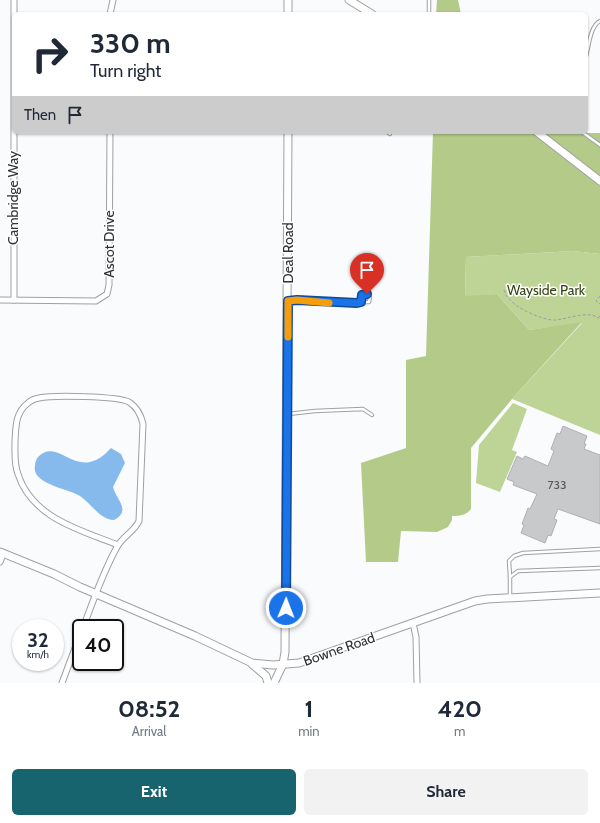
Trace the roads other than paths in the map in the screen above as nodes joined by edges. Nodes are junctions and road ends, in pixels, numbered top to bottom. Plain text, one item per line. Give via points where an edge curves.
1 (14, 0) edge
2 (113, 0) edge
3 (288, 0) edge
4 (349, 0) edge
5 (430, 0) edge
6 (14, 12) edge
7 (110, 12) edge
8 (288, 12) edge
9 (369, 12) edge
10 (429, 12) edge
11 (600, 21) edge
12 (588, 48) edge
13 (14, 134) edge
14 (110, 134) edge
15 (288, 134) edge
16 (540, 134) edge
17 (585, 134) edge
18 (600, 145) edge
19 (600, 181) edge
20 (0, 300) edge
21 (14, 300) junction
22 (288, 301) junction
23 (361, 302) dead end
24 (287, 414) junction
25 (372, 415) dead end
26 (118, 545) junction
27 (600, 549) edge
28 (2, 553) edge
29 (0, 562) edge
30 (600, 568) edge
31 (510, 577) junction
32 (600, 592) edge
33 (96, 594) junction
34 (510, 598) junction
35 (86, 619) edge
36 (413, 623) junction
37 (72, 656) edge
38 (252, 664) junction
39 (283, 664) junction
40 (62, 683) edge
41 (268, 683) edge
42 (274, 683) edge
43 (417, 683) edge

1 - 6 street, Cambridge Way
2 - 7 street
3 - 8 street
4 - 9 street
5 - 10 lane
11 - 12 lane via 593,28
13 - 21 street, Cambridge Way
14 - 21 street, Ascot Drive via 107,294 96,301
15 - 22 street, Deal Road
16 - 19 street
17 - 18 lane
20 - 21 street, Ascot Drive
22 - 23 lane
22 - 24 street, Deal Road
24 - 25 lane via 363,409
24 - 39 street, Deal Road via 287,579
26 - 26 street via 133,531 139,521 143,424 141,414 129,402 117,398 46,397 32,400 20,412 16,423 15,460 23,486 37,506 57,520
26 - 33 street
27 - 31 lane via 522,553 509,561
28 - 29 street
28 - 33 street, Bowne Road
30 - 31 lane via 518,571
31 - 34 lane
32 - 34 street, Bowne Road
33 - 35 street
33 - 38 street, Bowne Road via 195,636
34 - 36 street, Bowne Road via 475,601
36 - 39 street, Bowne Road via 299,663
36 - 43 street via 416,637
37 - 40 street
38 - 39 street, Bowne Road
38 - 41 street via 266,676
39 - 42 street, Deal Road

